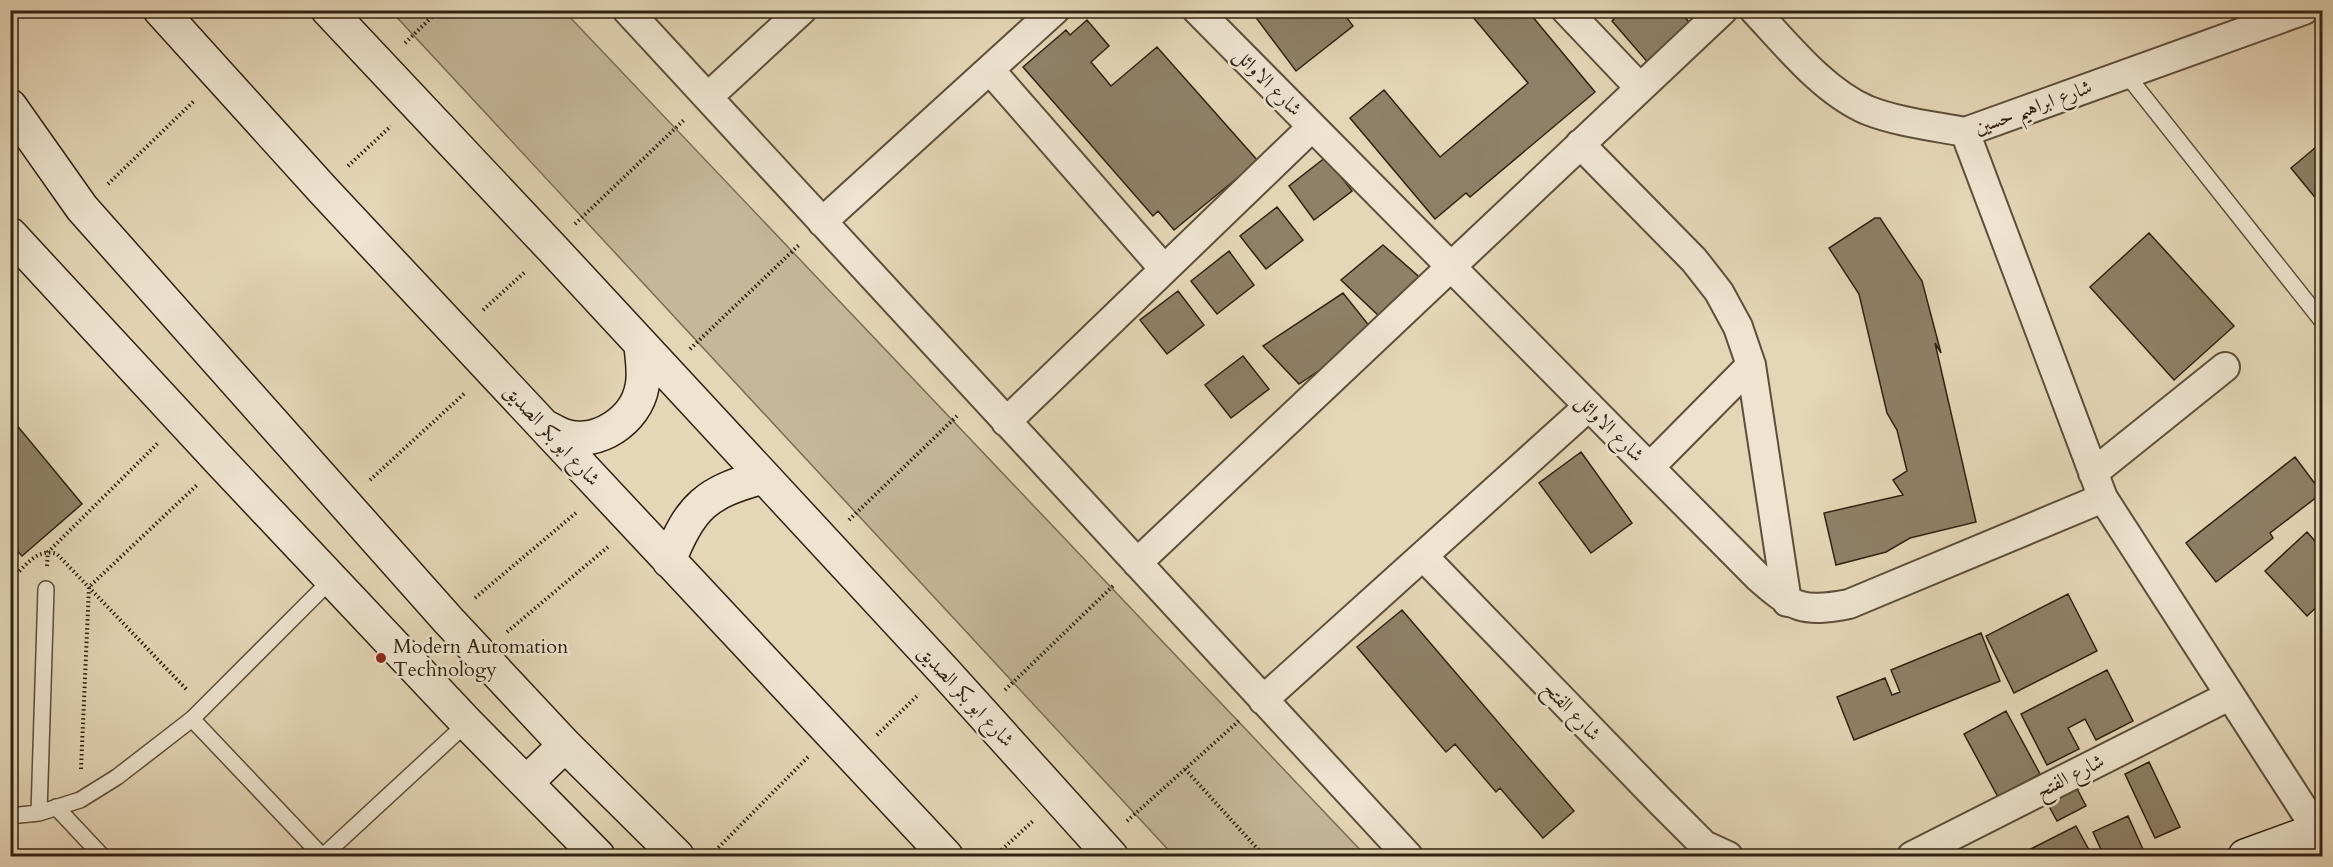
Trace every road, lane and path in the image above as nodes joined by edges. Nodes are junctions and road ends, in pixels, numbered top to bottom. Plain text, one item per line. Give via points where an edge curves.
1 (160, 10) edge
2 (328, 10) edge
3 (439, 10) edge
4 (627, 10) edge
5 (802, 10) edge
6 (1055, 10) edge
7 (1197, 10) edge
8 (1566, 10) edge
9 (1723, 10) edge
10 (1754, 10) edge
11 (2304, 10) edge
12 (2245, 20) edge
13 (381, 66) junction
14 (990, 70) junction
15 (2126, 74) junction
16 (220, 76) junction
17 (1640, 88) junction
18 (708, 97) junction
19 (416, 103) junction
20 (10, 106) edge
21 (1312, 127) junction
22 (1965, 132) junction
23 (1580, 144) junction
24 (323, 190) junction
25 (82, 208) junction
26 (822, 222) junction
27 (10, 234) edge
28 (551, 247) junction
29 (1450, 266) junction
30 (1164, 269) junction
31 (2322, 321) edge
32 (459, 333) junction
33 (641, 345) junction
34 (1751, 365) junction
35 (2225, 367) dead end
36 (491, 369) junction
37 (666, 372) junction
38 (980, 394) junction
39 (1589, 406) junction
40 (182, 419) junction
41 (1006, 422) junction
42 (542, 425) junction
43 (221, 462) junction
44 (1650, 467) junction
45 (763, 477) junction
46 (2098, 485) junction
47 (603, 490) junction
48 (347, 503) junction
49 (635, 524) junction
50 (825, 543) junction
51 (48, 552) junction
52 (1423, 556) junction
53 (669, 561) junction
54 (1137, 564) junction
55 (332, 579) junction
56 (10, 581) edge
57 (89, 587) junction
58 (46, 590) joint
59 (1787, 602) junction
60 (449, 621) junction
61 (482, 654) junction
62 (944, 671) junction
63 (2229, 696) junction
64 (1263, 700) junction
65 (204, 708) junction
66 (982, 712) junction
67 (192, 719) junction
68 (468, 723) junction
69 (831, 734) junction
70 (565, 745) junction
71 (853, 758) junction
72 (1185, 769) junction
73 (527, 782) junction
74 (1058, 796) junction
75 (80, 800) junction
76 (56, 807) junction
77 (39, 813) junction
78 (10, 816) edge
79 (2320, 829) edge
80 (1105, 851) edge
81 (102, 856) edge
82 (322, 856) edge
83 (598, 856) edge
84 (677, 856) edge
85 (709, 856) edge
86 (946, 856) edge
87 (995, 856) edge
88 (1264, 856) edge
89 (1408, 856) edge
90 (1728, 856) edge
91 (1912, 856) edge
92 (2245, 856) edge

1 - 16 main road, شارع ابو بكر الصديق
2 - 13 main road, شارع ابو بكر الصديق
3 - 13 path
4 - 18 street
5 - 18 street
6 - 14 street
7 - 21 street, شارع الاوائل
8 - 17 street
9 - 17 street
10 - 22 street, شارع ابراهيم حسين via 1822,80 1866,110
11 - 12 street, شارع ابراهيم حسين
12 - 15 street, شارع ابراهيم حسين
13 - 19 main road, شارع ابو بكر الصديق
14 - 26 street
14 - 30 street
15 - 22 street, شارع ابراهيم حسين
15 - 31 lane
16 - 24 main road, شارع ابو بكر الصديق
16 - 25 path
17 - 23 street
18 - 26 street
18 - 28 path
19 - 24 path
19 - 28 main road, شارع ابو بكر الصديق
20 - 25 main road
21 - 29 street, شارع الاوائل
21 - 30 street
22 - 46 street
23 - 29 street
23 - 34 street via 1694,260 1738,327
24 - 32 main road, شارع ابو بكر الصديق
25 - 48 main road
26 - 37 path
26 - 38 street
27 - 40 main road
28 - 32 path
28 - 33 main road, شارع ابو بكر الصديق
29 - 39 street, شارع الاوائل
29 - 54 street
30 - 41 street
32 - 36 main road, شارع ابو بكر الصديق
33 - 37 main road, شارع ابو بكر الصديق
33 - 42 main road via 642,389 634,410 619,424 594,436 579,438 564,436
34 - 44 street
34 - 59 street
35 - 46 street
36 - 42 main road, شارع ابو بكر الصديق
36 - 48 path
37 - 45 main road, شارع ابو بكر الصديق
38 - 41 street
38 - 50 path
39 - 44 street, شارع الاوائل
39 - 52 street
40 - 43 main road
40 - 51 path
41 - 54 street
42 - 47 main road, شارع ابو بكر الصديق
43 - 55 main road
43 - 57 path
44 - 59 street, شارع الاوائل
45 - 50 main road, شارع ابو بكر الصديق
45 - 53 main road via 730,486 702,503 681,530
46 - 59 street via 1849,604 1818,610
46 - 63 street
47 - 49 main road, شارع ابو بكر الصديق
47 - 60 path
48 - 60 main road
49 - 53 main road, شارع ابو بكر الصديق
49 - 61 path
50 - 62 main road, شارع ابو بكر الصديق
51 - 56 path via 37,555
51 - 57 path via 57,554
51 - 58 path
52 - 64 street
52 - 90 street, شارع الفتح via 1660,802 1704,845
53 - 69 main road, شارع ابو بكر الصديق
54 - 64 street
54 - 66 path
55 - 65 lane
55 - 68 main road
57 - 65 path
57 - 75 path
58 - 77 lane
60 - 61 main road
61 - 70 main road
62 - 66 main road, شارع ابو بكر الصديق
62 - 71 path
63 - 79 street
63 - 91 street, شارع الفتح
64 - 72 path
64 - 89 street
65 - 67 lane
66 - 74 main road, شارع ابو بكر الصديق
67 - 75 lane via 117,777
67 - 82 lane
68 - 73 main road
68 - 82 lane
69 - 71 main road, شارع ابو بكر الصديق
69 - 85 path
70 - 73 main road
70 - 84 main road
71 - 86 main road, شارع ابو بكر الصديق
72 - 80 path
72 - 88 path
73 - 83 main road
74 - 80 main road, شارع ابو بكر الصديق
74 - 87 path
75 - 76 lane
76 - 77 lane
76 - 81 lane
77 - 78 lane
79 - 92 main road

